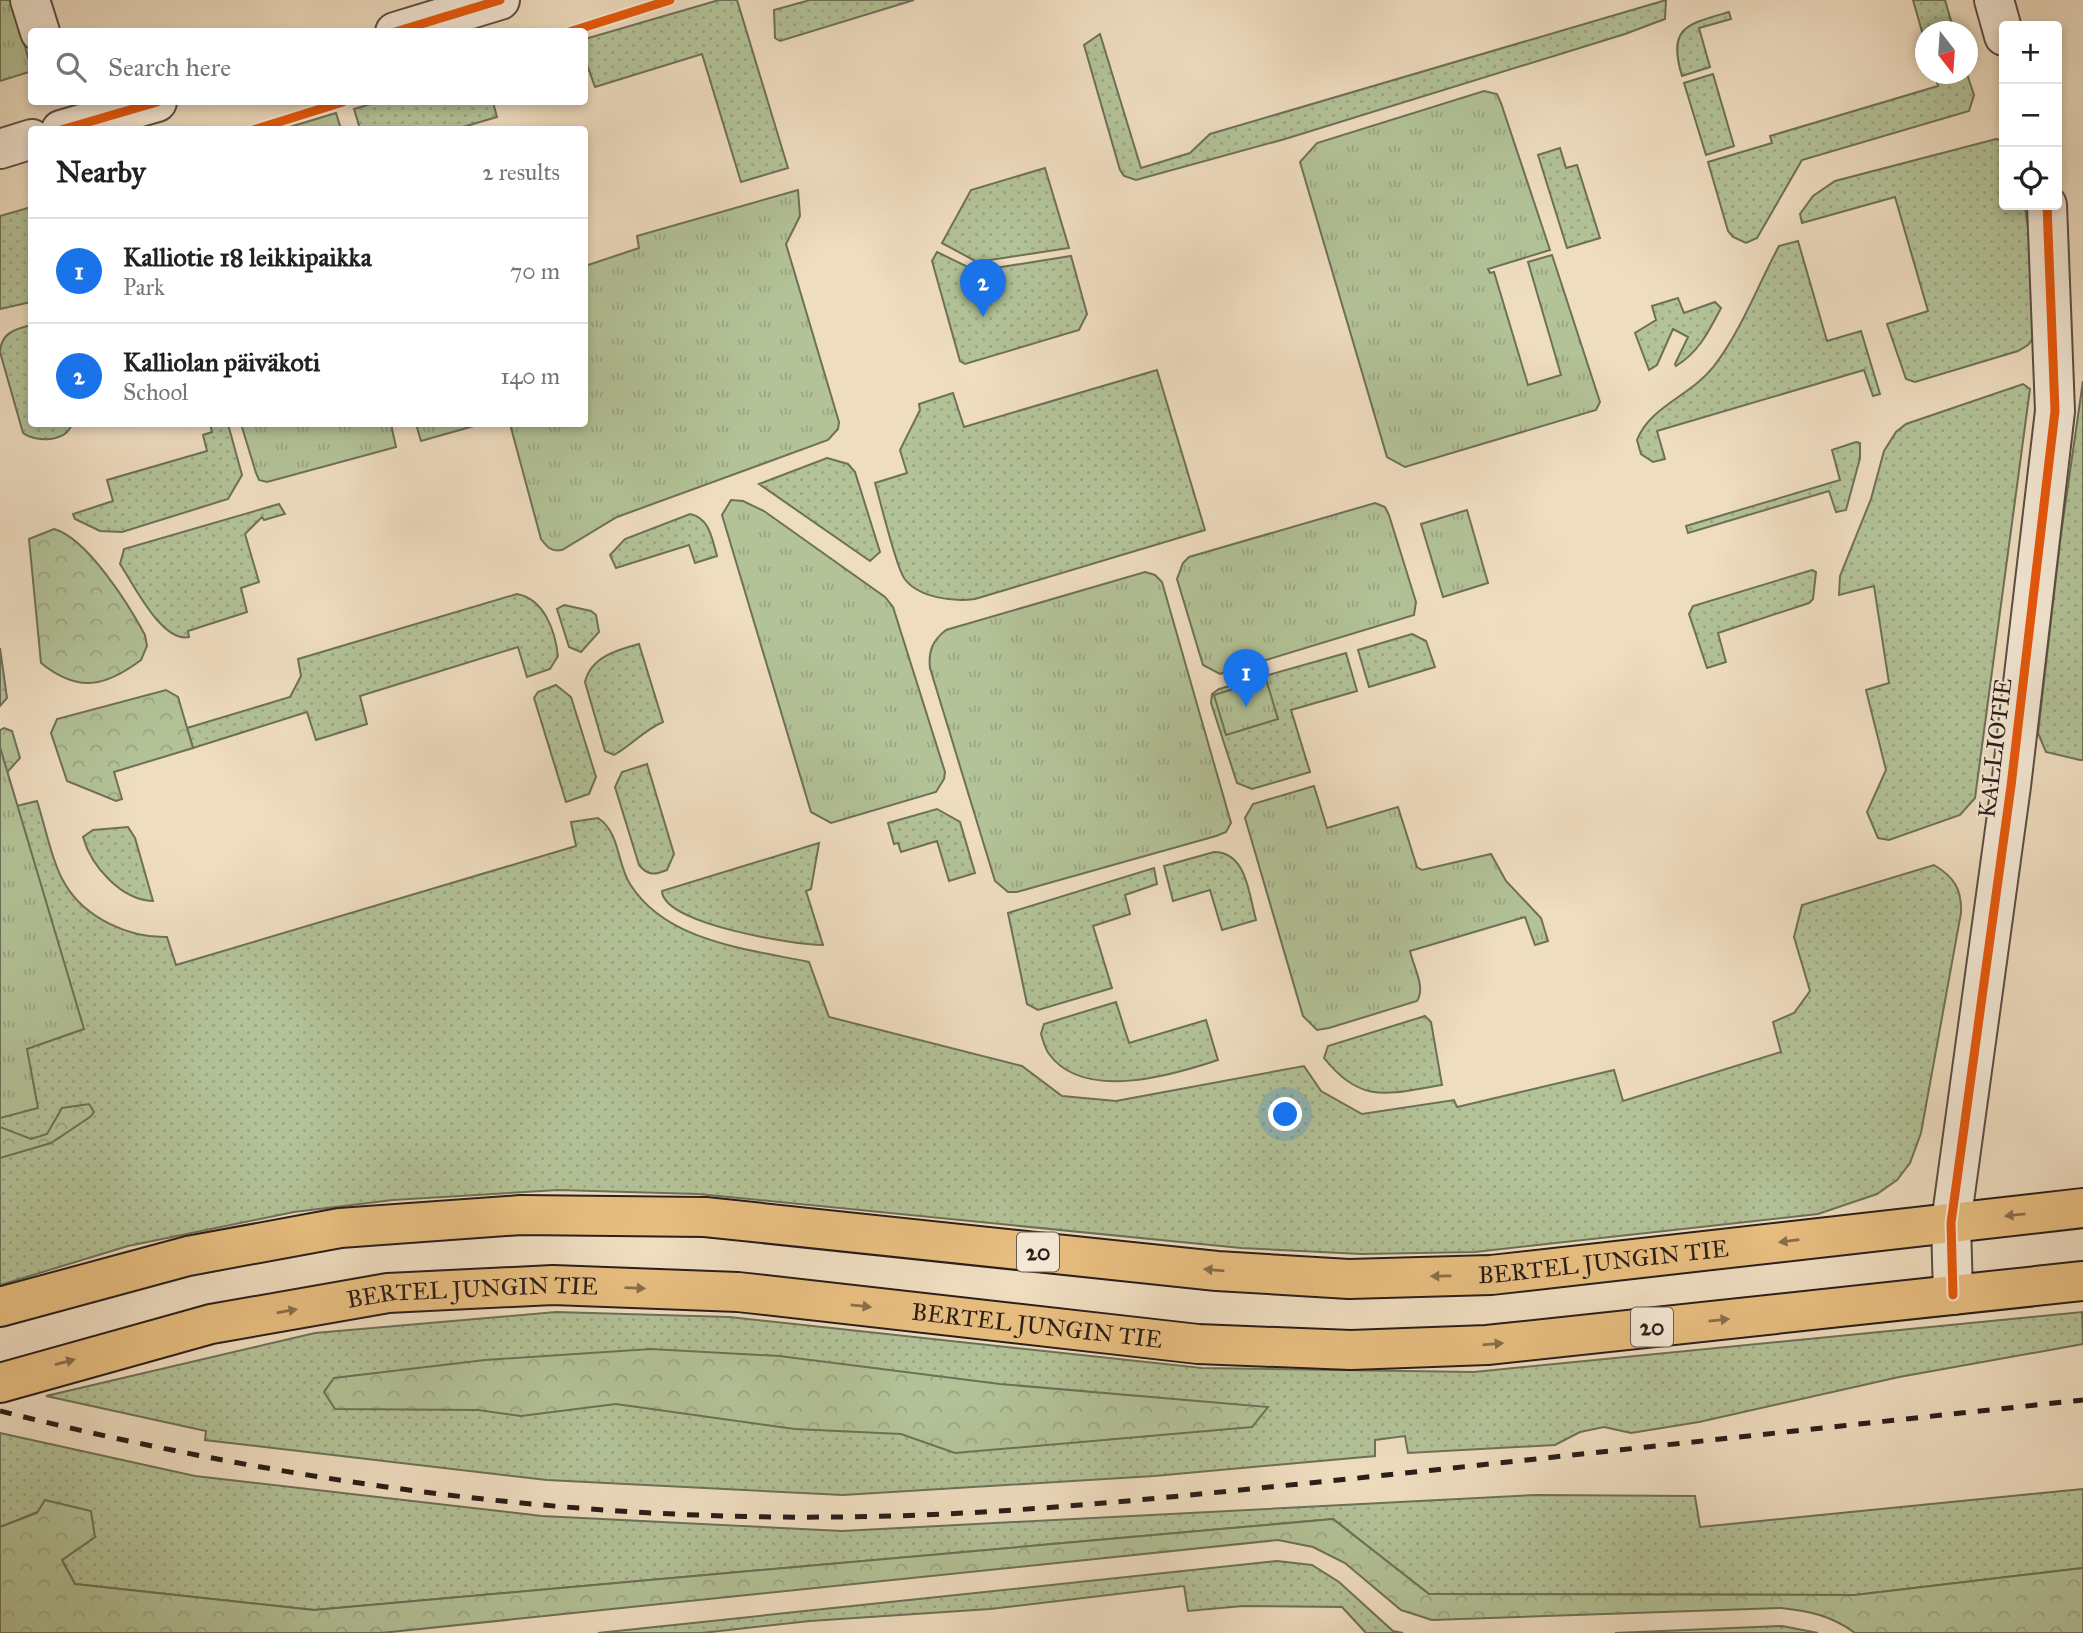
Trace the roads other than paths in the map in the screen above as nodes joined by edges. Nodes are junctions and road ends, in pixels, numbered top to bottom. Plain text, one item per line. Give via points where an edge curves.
1 (30, 0) edge
2 (500, 0) edge
3 (1993, 0) edge
4 (1999, 21) edge
5 (39, 28) edge
6 (408, 28) edge
7 (140, 105) edge
8 (63, 119) edge
9 (28, 140) edge
10 (0, 149) edge
11 (2047, 210) edge
12 (2083, 1208) edge
13 (1951, 1223) junction
14 (2083, 1280) edge
15 (1953, 1295) junction
16 (0, 1307) edge
17 (0, 1382) edge

1 - 5 street
2 - 6 street
3 - 4 street
7 - 8 street
9 - 10 street
11 - 13 street, KALLIOTIE via 2055,411 2011,786
12 -> 13 highway, BERTEL JUNGIN TIE / 20
13 - 15 street, KALLIOTIE
13 -> 16 highway, BERTEL JUNGIN TIE / 20 via 1492,1275 1349,1279 1217,1271 705,1217 521,1215 340,1228 188,1256
14 - 15 highway, BERTEL JUNGIN TIE / 20
17 -> 15 highway, BERTEL JUNGIN TIE / 20 via 211,1324 388,1293 553,1285 738,1292 1198,1344 1351,1350 1487,1345

